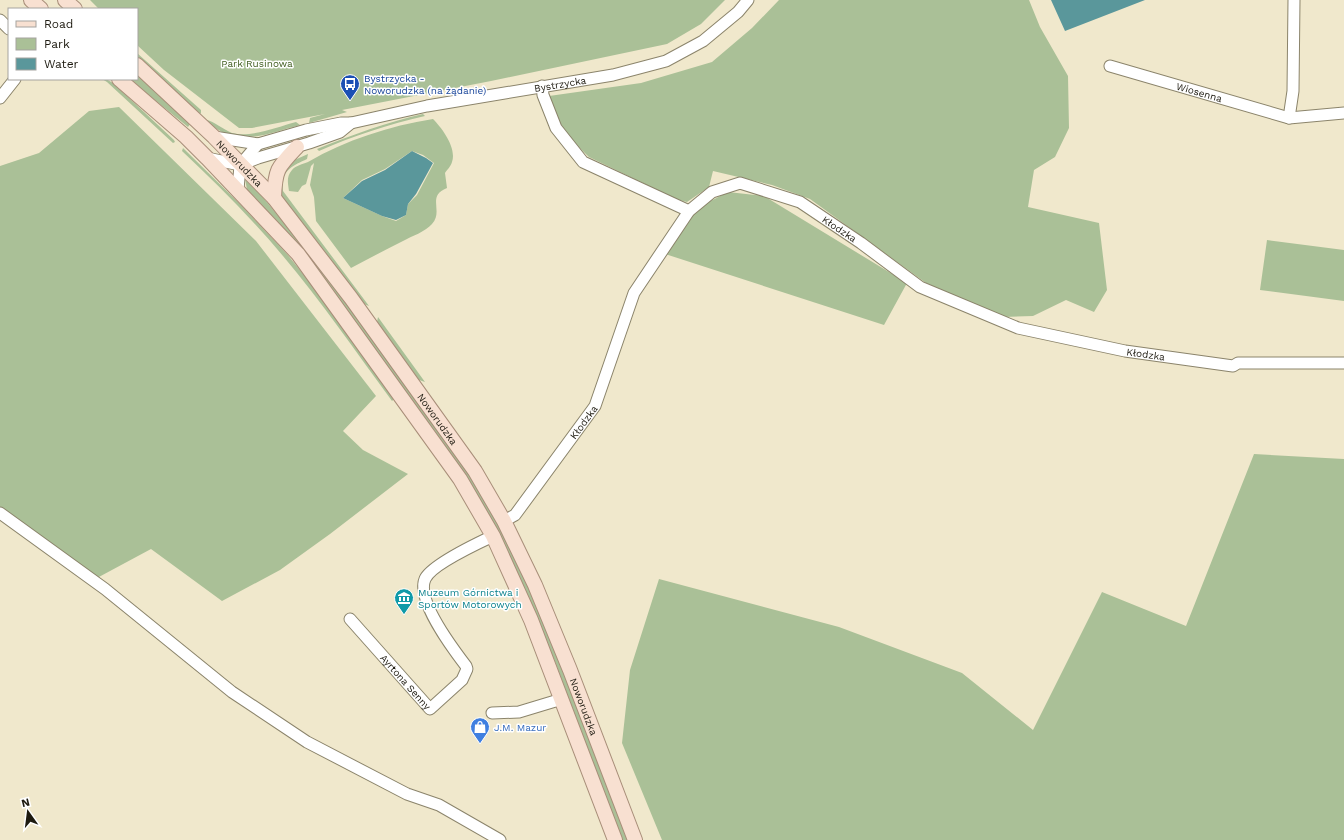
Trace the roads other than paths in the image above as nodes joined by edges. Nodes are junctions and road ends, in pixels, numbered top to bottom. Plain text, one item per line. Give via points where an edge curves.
1 (31, 0) edge
2 (65, 0) edge
3 (748, 0) edge
4 (1294, 0) edge
5 (40, 8) edge
6 (74, 8) edge
7 (0, 20) edge
8 (8, 28) edge
9 (138, 66) edge
10 (1110, 66) dead end
11 (14, 80) edge
12 (120, 80) edge
13 (542, 86) junction
14 (0, 98) edge
15 (1344, 113) edge
16 (1289, 118) junction
17 (351, 123) junction
18 (214, 137) junction
19 (258, 144) junction
20 (297, 147) junction
21 (207, 158) junction
22 (240, 165) junction
23 (238, 190) junction
24 (274, 198) junction
25 (689, 210) junction
26 (1344, 363) edge
27 (0, 513) edge
28 (504, 521) junction
29 (492, 536) junction
30 (350, 620) dead end
31 (562, 699) junction
32 (492, 713) dead end
33 (500, 840) edge
34 (615, 840) edge
35 (635, 840) edge

1 - 5 main road
2 - 6 main road
3 - 13 street, Bystrzycka via 704,41 666,61 613,75
4 - 16 street via 1293,92
7 - 8 street
9 - 18 main road, Noworudzka
10 - 16 street, Wiosenna
11 - 14 street
12 - 21 main road, Noworudzka
13 - 17 street, Bystrzycka via 427,106
13 - 25 street via 556,128 583,162
15 - 16 street, Wiosenna
17 - 19 street, Bystrzycka via 306,130
17 - 20 street, Bystrzycka via 340,132
18 - 19 street, Bystrzycka
18 - 22 main road, Noworudzka
19 - 22 street
20 - 22 street, Bystrzycka
20 - 24 main road via 276,173
21 - 22 street, Bystrzycka
21 - 23 main road, Noworudzka
22 - 23 street
22 - 24 main road, Noworudzka
23 - 29 main road, Noworudzka via 298,254 338,308 460,479
24 - 28 main road, Noworudzka via 351,298 456,443
25 - 26 street, Kłodzka via 712,192 740,183 800,202 920,287 1018,328 1125,351 1233,366 1238,363
25 - 28 street, Kłodzka via 634,293 595,406 515,514
27 - 33 street via 105,588 232,692 307,742 407,794 439,805
28 - 35 main road, Noworudzka via 535,585
29 - 30 street, Ayrtona Senny via 433,569 425,578 424,589 432,614 467,669 462,680 430,709
29 - 31 main road, Noworudzka via 531,620
31 - 32 street via 519,712
31 - 34 main road, Noworudzka

